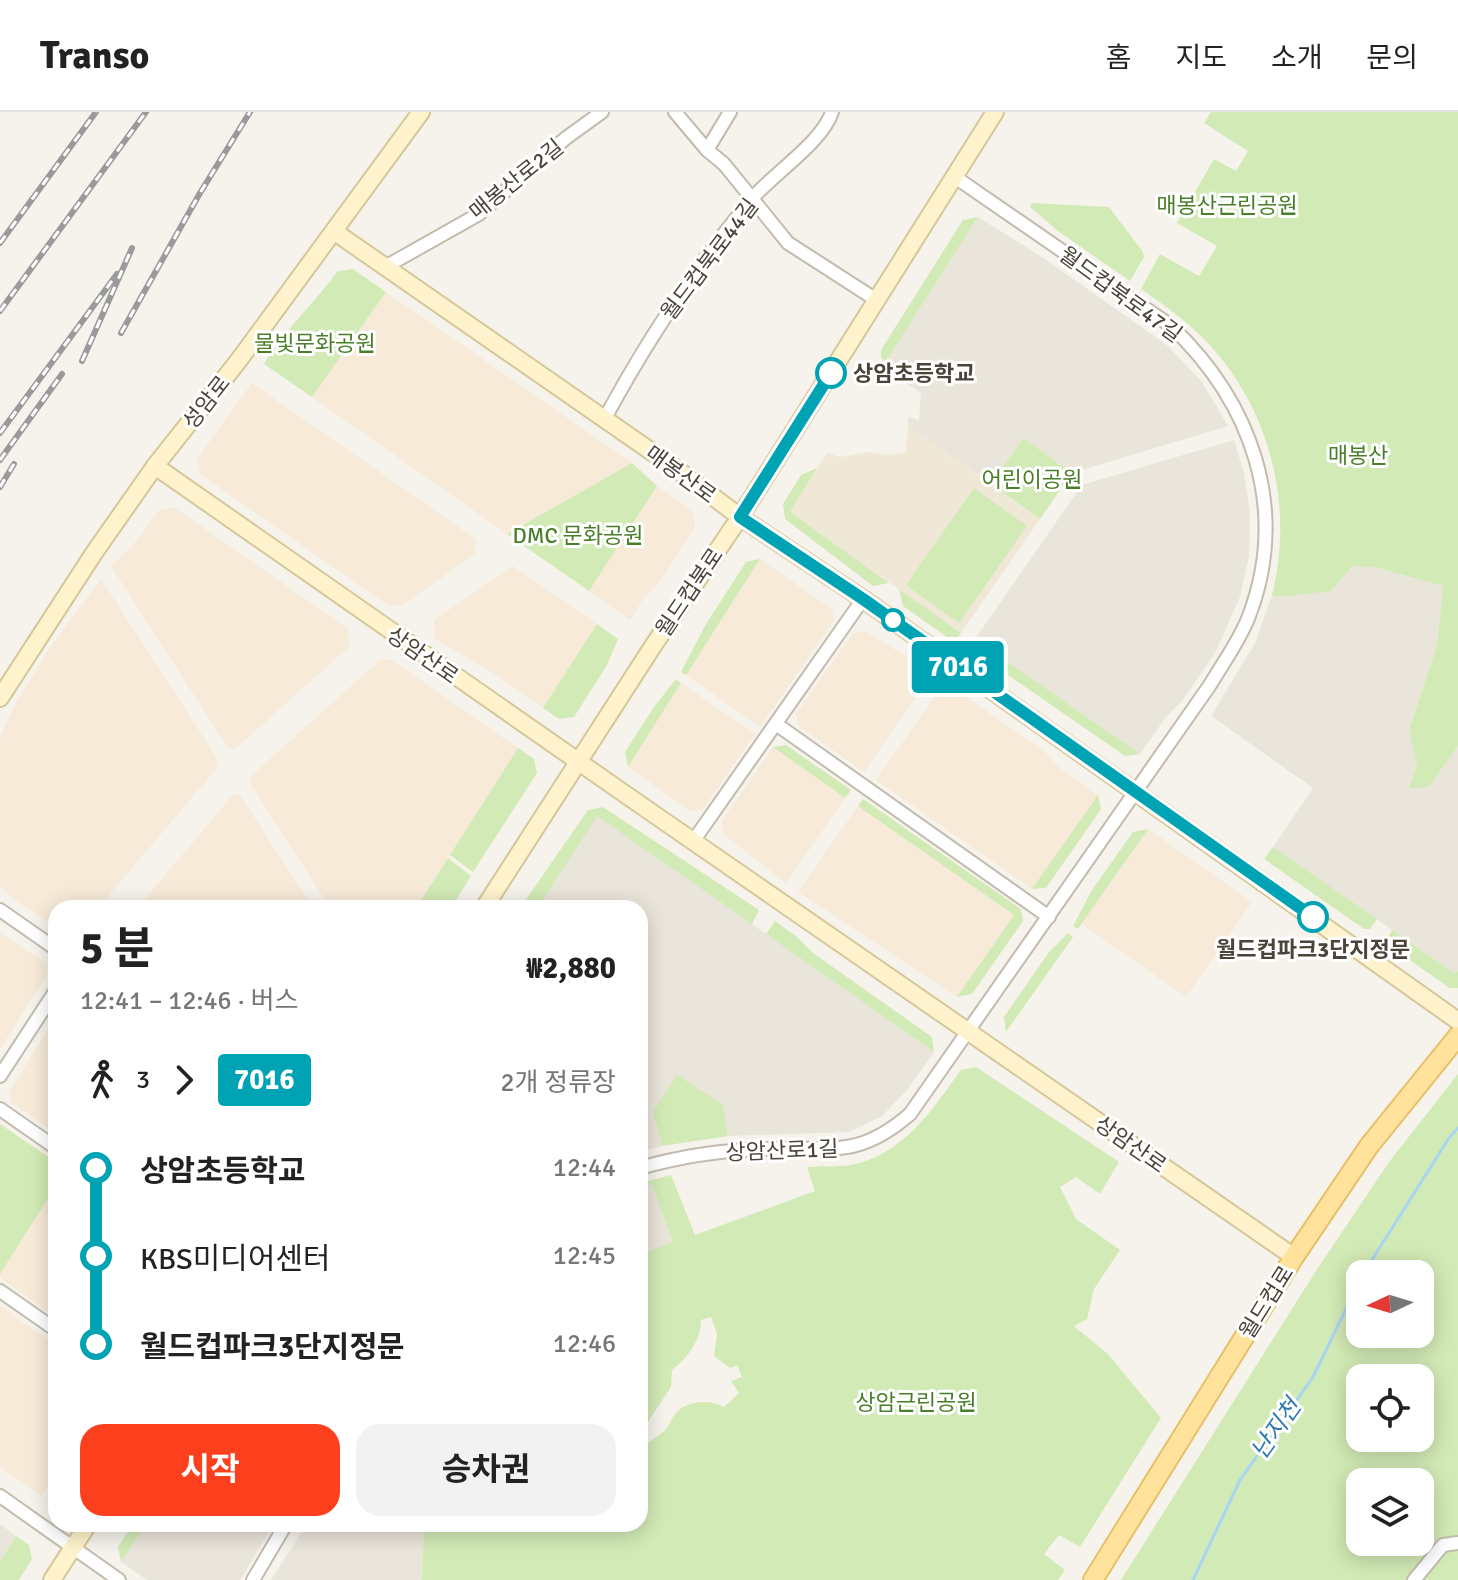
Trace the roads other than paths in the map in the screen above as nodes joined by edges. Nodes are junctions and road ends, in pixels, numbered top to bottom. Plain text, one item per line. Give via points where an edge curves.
1 (421, 112) edge
2 (602, 112) edge
3 (675, 112) edge
4 (730, 112) edge
5 (832, 112) edge
6 (995, 112) edge
7 (707, 150) junction
8 (955, 177) junction
9 (751, 199) junction
10 (335, 232) junction
11 (385, 267) junction
12 (878, 301) junction
13 (604, 420) junction
14 (155, 466) junction
15 (740, 517) junction
16 (863, 599) junction
17 (0, 698) edge
18 (776, 724) junction
19 (579, 762) junction
20 (1137, 792) junction
21 (694, 840) junction
22 (489, 900) edge
23 (0, 910) edge
24 (1049, 917) junction
25 (48, 943) edge
26 (48, 1002) edge
27 (1458, 1021) edge
28 (968, 1031) junction
29 (1458, 1036) edge
30 (0, 1076) edge
31 (0, 1109) edge
32 (48, 1142) edge
33 (648, 1166) edge
34 (1294, 1257) junction
35 (0, 1291) edge
36 (48, 1324) edge
37 (0, 1496) edge
38 (48, 1530) edge
39 (51, 1532) edge
40 (83, 1532) edge
41 (281, 1532) edge
42 (1458, 1543) edge
43 (73, 1548) junction
44 (52, 1580) edge
45 (119, 1580) edge
46 (253, 1580) edge
47 (1093, 1580) edge
48 (1414, 1580) edge

1 - 10 main road, 성암로
2 - 11 street, 매봉산로2길 via 479,214
3 - 7 street
4 - 7 street
5 - 9 street, 월드컵북로44길 via 823,129
6 - 8 main road, 월드컵북로
7 - 9 street
8 - 12 main road, 월드컵북로
8 - 20 street, 월드컵북로47길 via 1171,326 1214,372 1253,449 1266,530 1253,605 1218,672
9 - 12 street via 788,243
9 - 13 street, 월드컵북로44길 via 673,303
10 - 11 main road, 매봉산로
10 - 14 main road, 성암로
11 - 13 main road, 매봉산로
12 - 15 main road, 월드컵북로
13 - 15 main road, 매봉산로
14 - 17 main road, 성암로
14 - 19 main road, 상암산로
15 - 16 main road, 매봉산로
15 - 19 main road, 월드컵북로
16 - 18 street
16 - 20 main road, 매봉산로
18 - 21 street
18 - 24 street
19 - 21 main road, 상암산로
19 - 22 main road, 월드컵북로
20 - 24 street
20 - 27 main road, 매봉산로
21 - 28 main road, 상암산로
23 - 25 street
24 - 28 street
26 - 30 street
28 - 33 street, 상암산로1길 via 910,1114 879,1138 840,1149 727,1151
28 - 34 main road, 상암산로
29 - 34 main road, 월드컵로 via 1369,1146
31 - 32 street
34 - 47 main road, 월드컵로
35 - 36 street
37 - 38 street
39 - 43 street
40 - 43 main road
41 - 46 street
42 - 48 street via 1443,1545
43 - 44 main road
43 - 45 street

